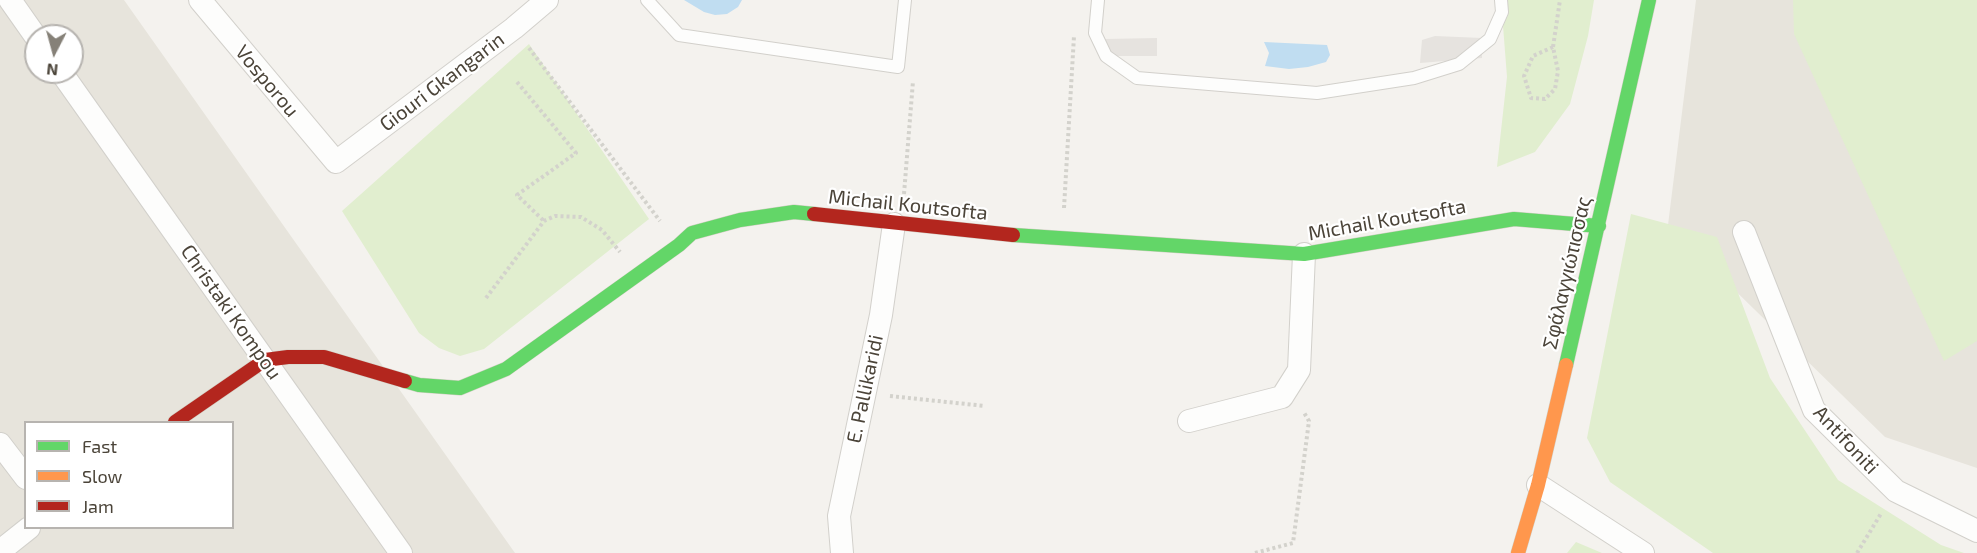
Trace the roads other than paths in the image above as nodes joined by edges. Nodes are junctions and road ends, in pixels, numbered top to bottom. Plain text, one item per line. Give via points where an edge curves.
1 (10, 0) edge
2 (200, 0) edge
3 (547, 0) edge
4 (647, 0) edge
5 (905, 0) edge
6 (1098, 0) edge
7 (1501, 0) edge
8 (1649, 0) edge
9 (27, 24) edge
10 (70, 84) edge
11 (336, 162) joint
12 (897, 224) junction
13 (1599, 226) junction
14 (1744, 232) dead end
15 (1304, 255) junction
16 (265, 360) junction
17 (179, 421) edge
18 (1189, 421) dead end
19 (0, 444) edge
20 (24, 475) edge
21 (1538, 484) junction
22 (28, 529) edge
23 (1977, 531) edge
24 (0, 551) edge
25 (401, 553) edge
26 (842, 553) edge
27 (1518, 553) edge
28 (1643, 553) edge

1 - 9 street
2 - 11 street, Vosporou
3 - 11 street, Giouri Gkangarin
4 - 5 lane via 679,35 898,67
6 - 7 lane via 1095,33 1106,56 1137,78 1317,93 1414,78 1459,64 1490,39 1502,12
8 - 13 street, Σφάλαγγιώτισσας
10 - 16 street, Christaki Kompou
12 - 15 street, Michail Koutsofta
12 - 16 street, Michail Koutsofta via 794,212 740,220 692,233 506,369 460,388 418,385 324,357
12 - 26 street, E. Pallikaridi via 839,516
13 - 15 street, Michail Koutsofta via 1514,219
13 - 21 street, Σφάλαγγιώτισσας
14 - 23 street, Antifoniti via 1814,410 1896,491
15 - 18 street via 1299,370 1282,397
16 - 17 street
16 - 25 street, Christaki Kompou
19 - 20 street
21 - 27 street, Σφάλαγγιώτισσας
21 - 28 street
22 - 24 street

